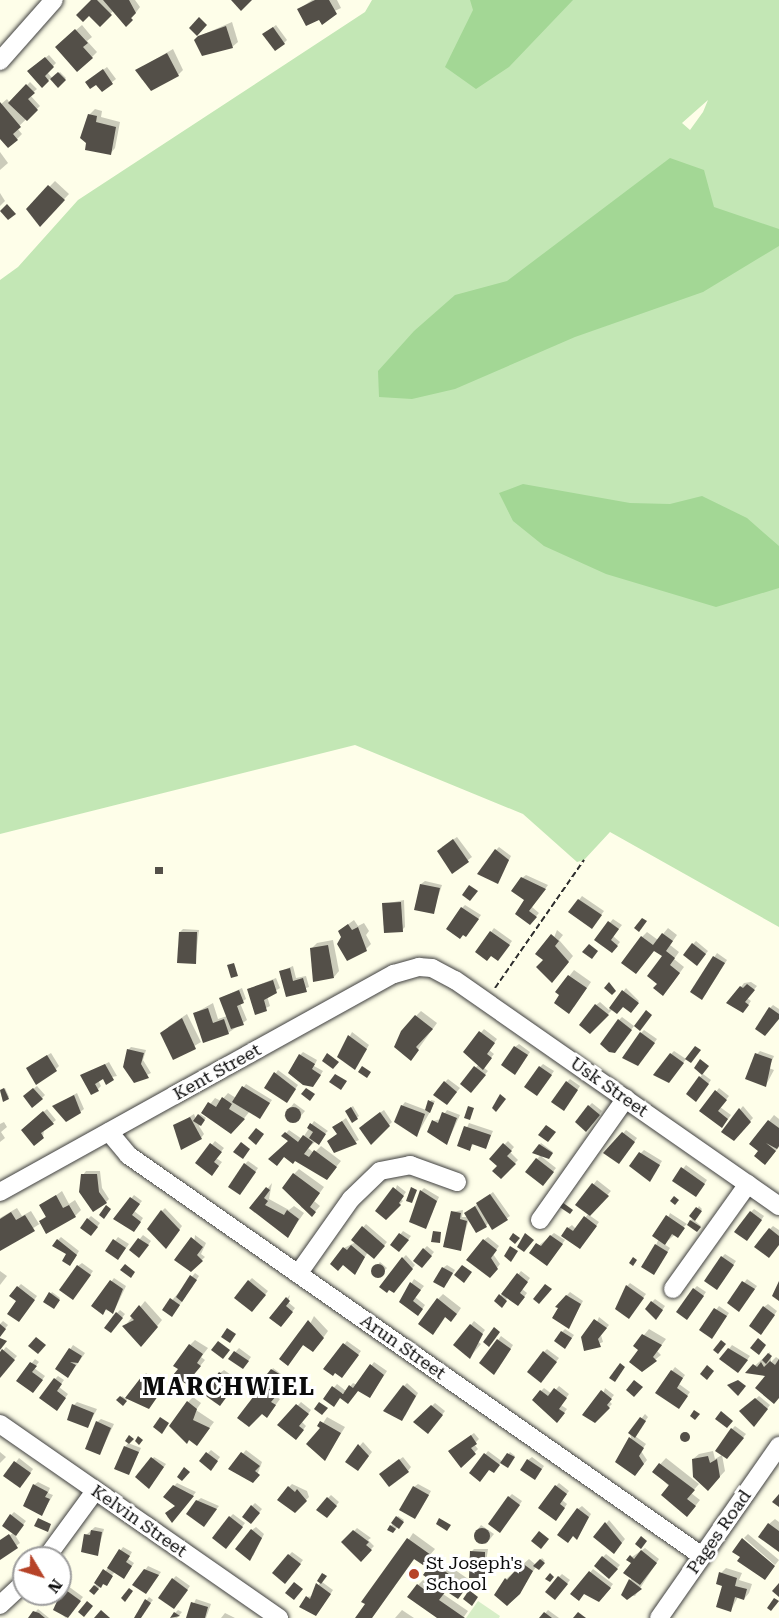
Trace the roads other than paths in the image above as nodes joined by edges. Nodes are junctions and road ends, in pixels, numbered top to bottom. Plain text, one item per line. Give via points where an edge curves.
1 (32, 0) edge
2 (54, 0) edge
3 (34, 20) junction
4 (0, 61) edge
5 (438, 970) joint
6 (626, 1098) junction
7 (109, 1132) junction
8 (458, 1182) dead end
9 (748, 1184) junction
10 (0, 1192) edge
11 (779, 1206) edge
12 (540, 1220) dead end
13 (298, 1274) junction
14 (673, 1290) dead end
15 (0, 1424) edge
16 (779, 1446) edge
17 (95, 1491) junction
18 (55, 1546) edge
19 (702, 1556) junction
20 (12, 1594) edge
21 (0, 1605) edge
22 (279, 1618) edge
23 (659, 1618) edge

1 - 3 street
2 - 3 street
3 - 4 street
5 - 6 street, Usk Street
5 - 7 street, Kent Street via 419,967 394,974
6 - 9 street, Usk Street
6 - 12 street
7 - 10 street, Kent Street
7 - 13 street, Arun Street via 128,1155
8 - 13 street via 410,1165 380,1170 356,1192
9 - 11 street, Usk Street
9 - 14 street
13 - 19 street, Arun Street
15 - 17 street, Kelvin Street
16 - 19 street, Pages Road
17 - 18 street
17 - 22 street, Kelvin Street
19 - 23 street, Pages Road
20 - 21 street

